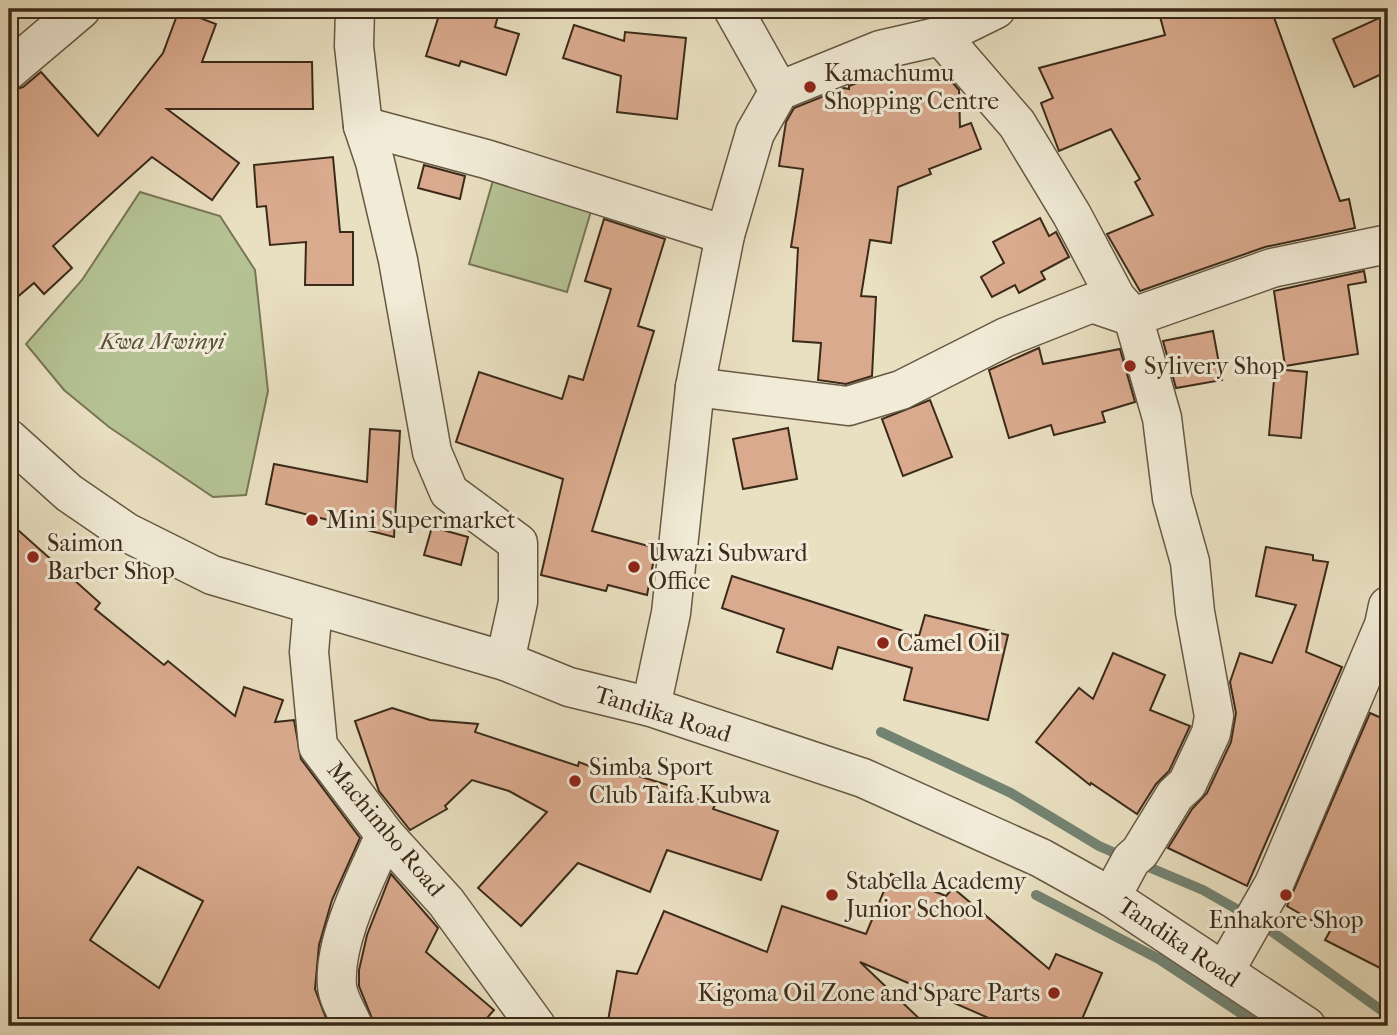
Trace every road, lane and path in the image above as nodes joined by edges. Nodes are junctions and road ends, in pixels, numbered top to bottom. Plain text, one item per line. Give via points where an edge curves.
1 (81, 9) edge
2 (355, 9) edge
3 (733, 9) edge
4 (996, 9) edge
5 (941, 36) junction
6 (9, 70) edge
7 (779, 91) junction
8 (363, 126) junction
9 (725, 235) junction
10 (1388, 244) edge
11 (1133, 317) junction
12 (695, 387) junction
13 (9, 439) edge
14 (313, 606) junction
15 (1387, 619) edge
16 (505, 661) junction
17 (651, 707) junction
18 (385, 835) junction
19 (1111, 897) junction
20 (1224, 972) junction
21 (353, 1026) edge
22 (536, 1026) edge
23 (1306, 1026) edge

1 - 6 street
2 - 8 street via 354,46
3 - 7 street
4 - 5 street
5 - 7 street via 880,50
5 - 11 street via 1017,124 1116,298
7 - 9 street via 755,133
8 - 9 street via 486,159
8 - 16 street via 398,260 432,452 449,492 518,543 518,602
9 - 12 street
10 - 11 street via 1272,268
11 - 12 street via 1092,303 1006,337 901,390 848,406
11 - 19 street via 1162,418 1172,498 1190,562 1214,716 1187,784 1131,860
12 - 17 street via 671,612
13 - 14 street, Tandika Road via 69,493 126,532 212,575
14 - 16 street, Tandika Road
14 - 18 street, Machimbo Road via 309,663 318,746
15 - 20 street via 1274,884
16 - 17 street, Tandika Road via 569,687
17 - 19 street, Tandika Road via 863,778 1041,858
18 - 21 street via 356,902 337,971 337,988
18 - 22 street, Machimbo Road via 446,902
19 - 20 street, Tandika Road
20 - 23 street, Tandika Road

